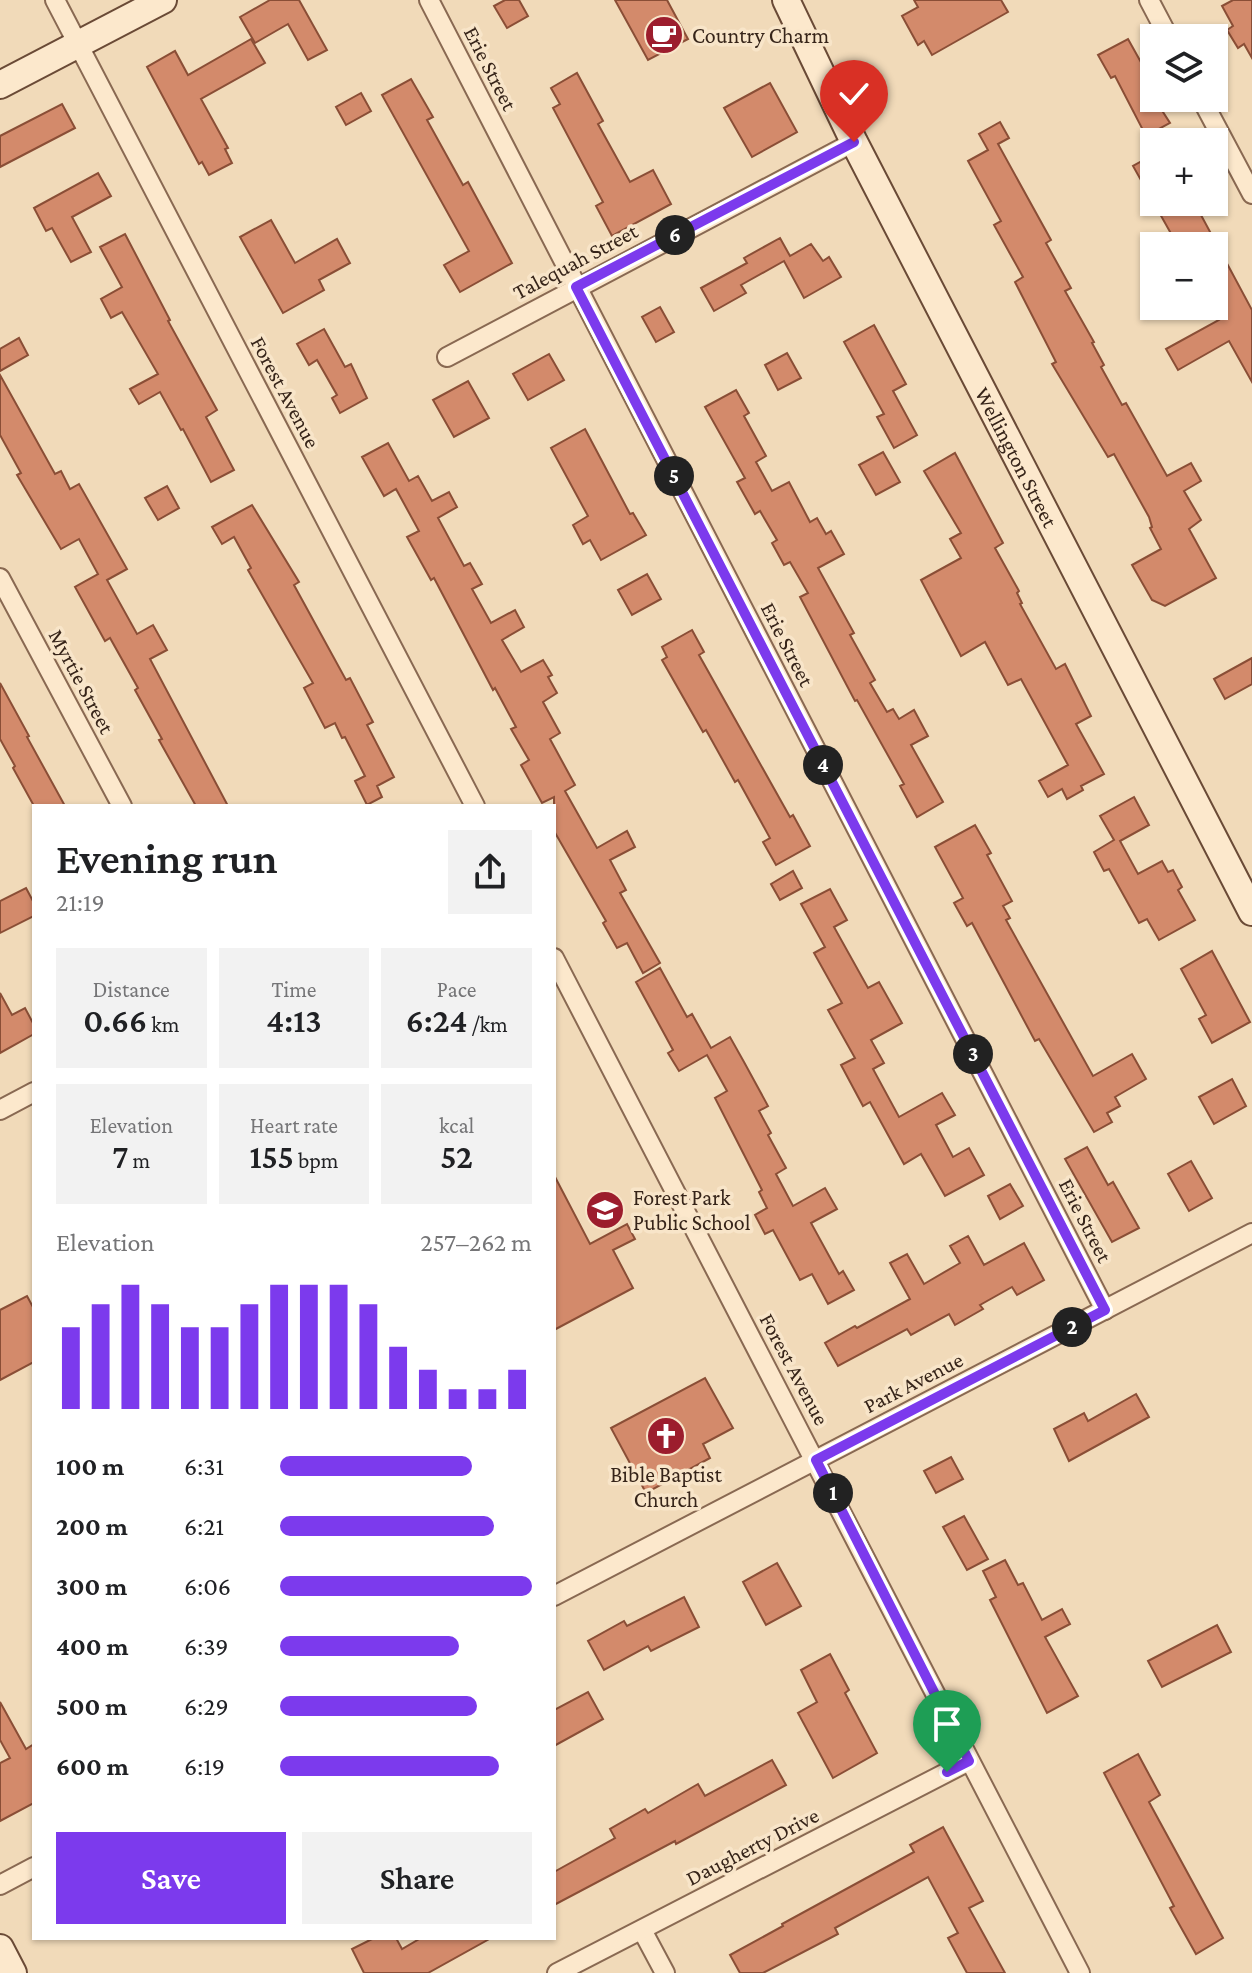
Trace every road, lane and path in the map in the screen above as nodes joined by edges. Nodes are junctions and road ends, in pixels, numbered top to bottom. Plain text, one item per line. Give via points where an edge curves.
1 (55, 0) edge
2 (163, 0) edge
3 (429, 0) edge
4 (786, 0) edge
5 (1149, 0) edge
6 (1162, 24) edge
7 (78, 44) junction
8 (0, 85) edge
9 (1208, 112) edge
10 (854, 142) junction
11 (1252, 194) edge
12 (576, 287) junction
13 (447, 357) dead end
14 (0, 578) edge
15 (121, 804) edge
16 (474, 804) edge
17 (1252, 912) edge
18 (556, 962) edge
19 (32, 1093) edge
20 (0, 1110) edge
21 (1252, 1233) edge
22 (1105, 1310) junction
23 (816, 1460) junction
24 (556, 1595) edge
25 (969, 1761) junction
26 (32, 1868) edge
27 (0, 1885) edge
28 (642, 1930) junction
29 (0, 1948) edge
30 (13, 1973) edge
31 (557, 1973) edge
32 (665, 1973) edge
33 (1080, 1973) edge

1 - 7 street, Forest Avenue
2 - 7 street
3 - 12 street, Erie Street
4 - 10 street, Wellington Street
5 - 6 street
7 - 8 street
7 - 16 street, Forest Avenue
9 - 11 street
10 - 12 street, Talequah Street
10 - 17 street, Wellington Street
12 - 13 street, Talequah Street
12 - 22 street, Erie Street
14 - 15 street, Myrtie Street
18 - 23 street, Forest Avenue
19 - 20 street
21 - 22 street, Park Avenue
22 - 23 street, Park Avenue
23 - 24 street, Park Avenue
23 - 25 street, Forest Avenue
25 - 28 street, Daugherty Drive
25 - 33 street, Forest Avenue
26 - 27 street
28 - 31 street, Daugherty Drive
28 - 32 street
29 - 30 street

